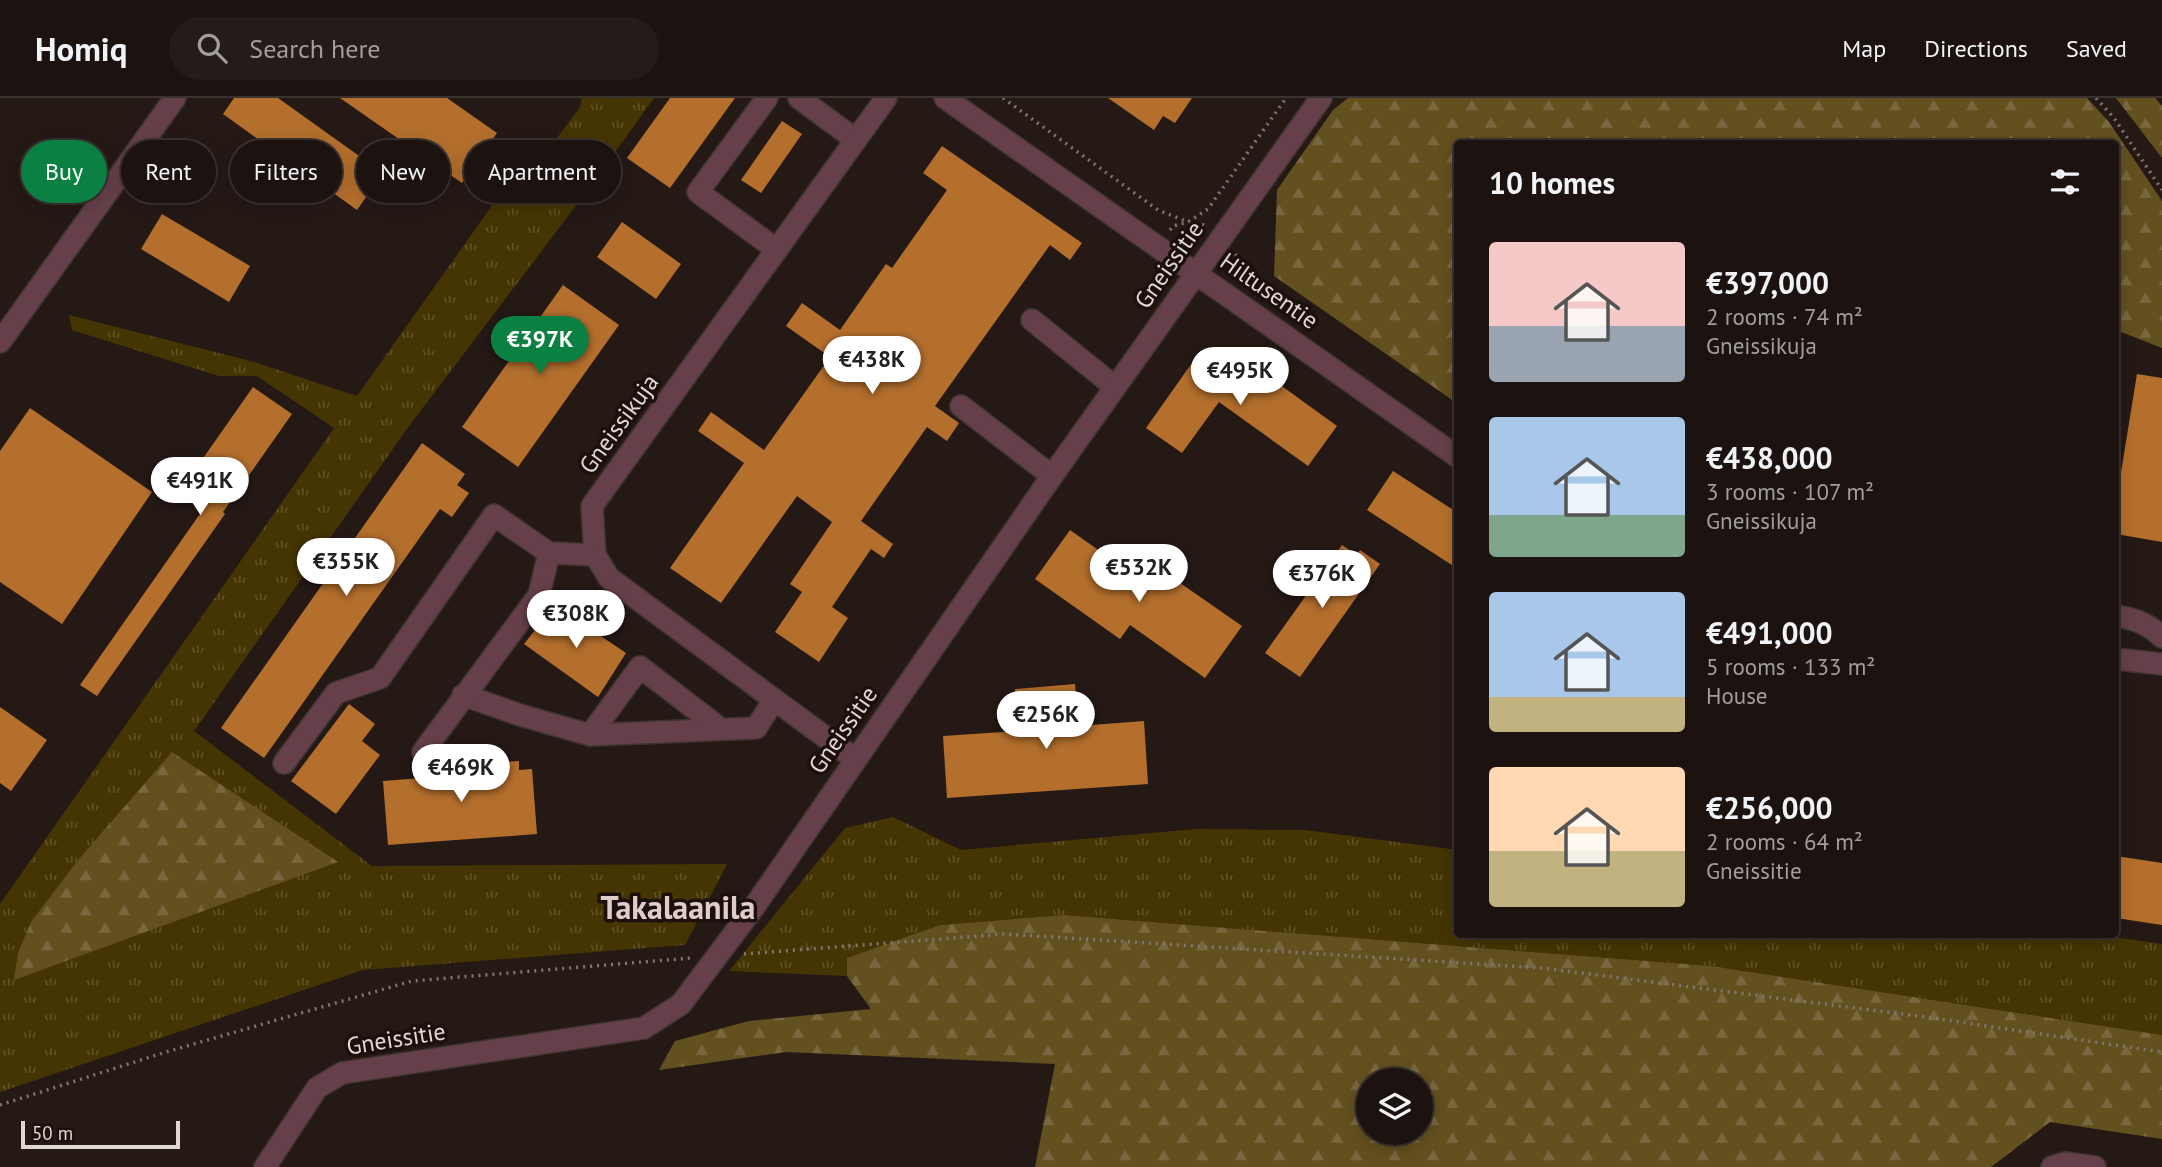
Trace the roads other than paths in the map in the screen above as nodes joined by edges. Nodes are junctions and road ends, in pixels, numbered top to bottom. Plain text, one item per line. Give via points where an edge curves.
1 (175, 98) edge
2 (767, 98) edge
3 (799, 98) edge
4 (886, 98) edge
5 (945, 98) edge
6 (1321, 98) edge
7 (856, 140) junction
8 (777, 250) junction
9 (1196, 272) junction
10 (1032, 320) dead end
11 (0, 342) edge
12 (1115, 387) junction
13 (961, 406) dead end
14 (1454, 454) edge
15 (1052, 475) junction
16 (549, 553) junction
17 (595, 555) junction
18 (2119, 616) edge
19 (2162, 637) edge
20 (2119, 659) edge
21 (2162, 664) edge
22 (463, 695) junction
23 (774, 700) junction
24 (721, 729) junction
25 (590, 735) junction
26 (423, 752) dead end
27 (855, 759) junction
28 (284, 763) dead end
29 (265, 1167) edge
30 (2052, 1167) edge
31 (2095, 1167) edge

1 - 11 street
2 - 8 street via 698,192
3 - 7 street
4 - 7 street, Gneissikuja
5 - 9 street, Hiltusentie
6 - 9 street, Gneissitie
7 - 8 street, Gneissikuja
8 - 17 street, Gneissikuja via 592,506
9 - 12 street, Gneissitie
9 - 14 street, Hiltusentie
10 - 12 street
12 - 15 street, Gneissitie
13 - 15 street
15 - 27 street, Gneissitie
16 - 17 street
16 - 22 street via 539,595
16 - 28 street via 494,515 380,678 337,693
17 - 23 street via 609,578
18 - 19 street via 2154,629
20 - 21 street
22 - 25 street
22 - 26 street
23 - 24 street via 756,727
23 - 27 street
24 - 25 street
24 - 25 street via 640,667
27 - 29 street, Gneissitie via 681,1004 644,1028 342,1073 317,1088
30 - 31 street via 2065,1163

